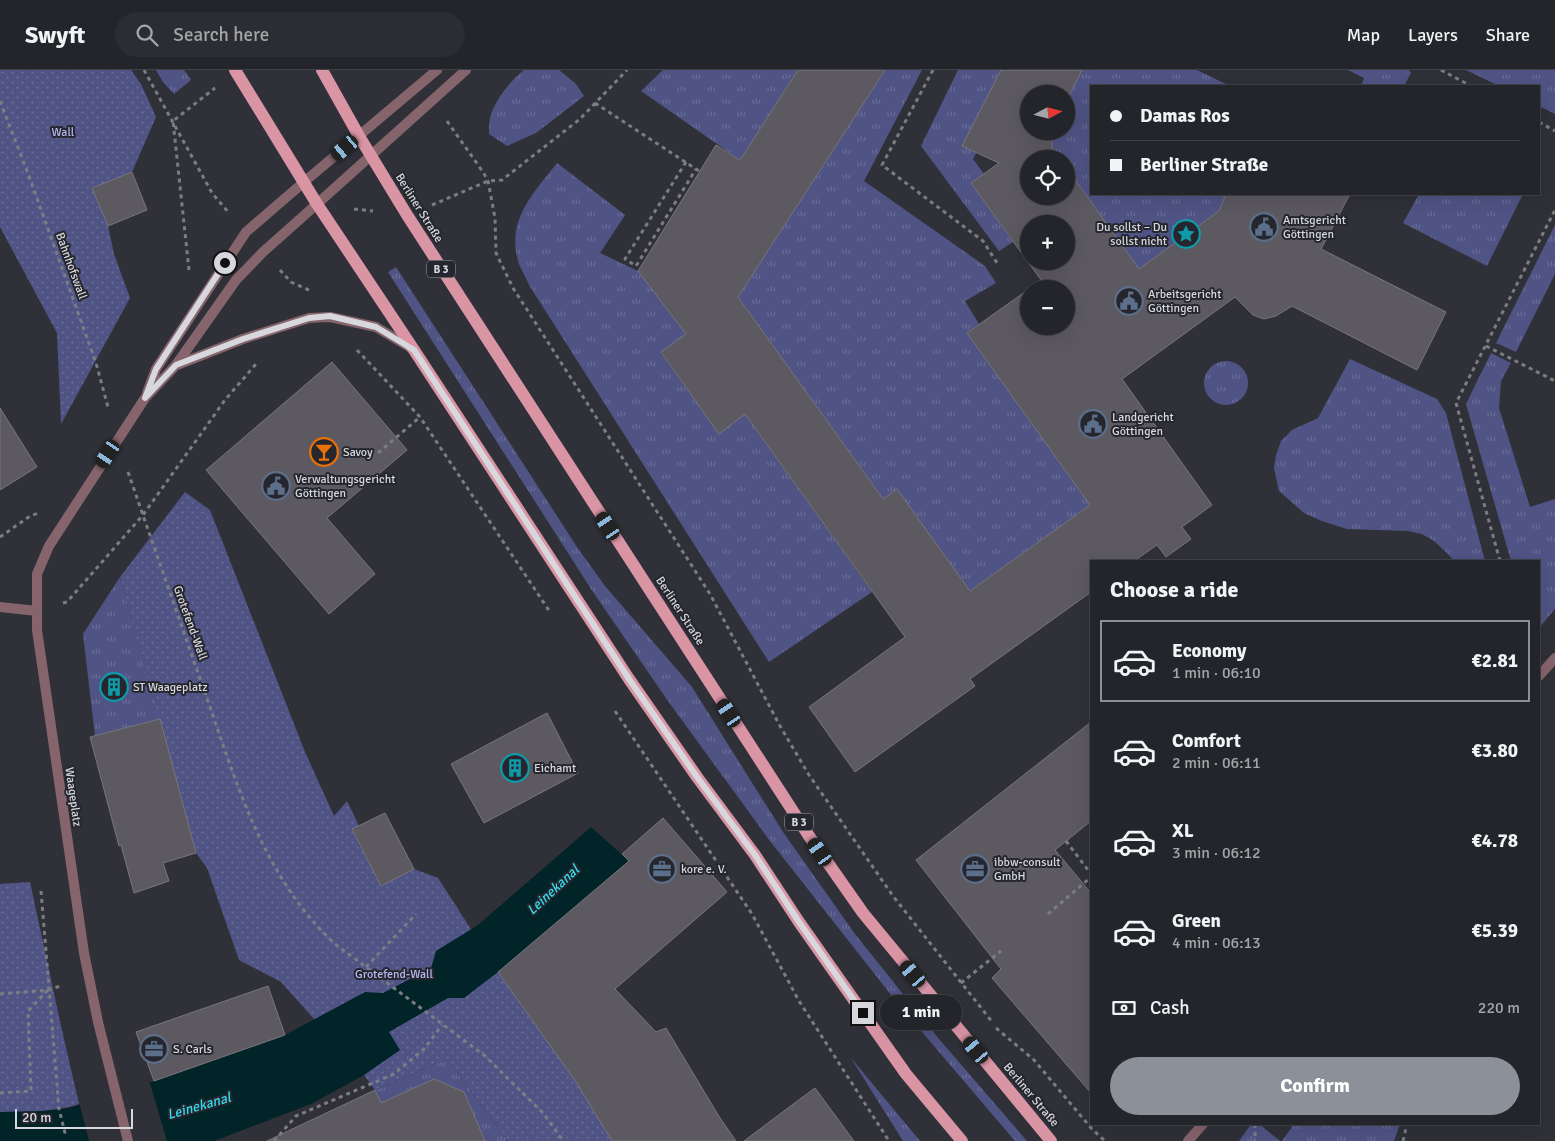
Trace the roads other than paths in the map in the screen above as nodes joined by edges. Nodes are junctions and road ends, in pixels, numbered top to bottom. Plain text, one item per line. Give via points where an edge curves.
1 (322, 70) edge
2 (437, 70) edge
3 (466, 70) edge
4 (236, 71) edge
5 (359, 136) junction
6 (371, 156) junction
7 (304, 182) junction
8 (317, 204) junction
9 (414, 350) junction
10 (176, 365) junction
11 (145, 398) junction
12 (0, 607) edge
13 (37, 611) junction
14 (1555, 658) edge
15 (1540, 675) edge
16 (1202, 1125) edge
17 (128, 1141) edge
18 (962, 1141) edge
19 (1051, 1141) edge
20 (1188, 1141) edge

1 - 5 main road, Berliner Straße / B 3
2 - 5 street
3 - 6 street
4 - 7 main road
5 - 6 main road, Berliner Straße / B 3
5 - 7 street
6 - 8 street
6 - 19 main road, Berliner Straße / B 3 via 809,836 863,913
7 - 8 main road
7 - 11 street via 246,232 156,369
8 - 9 main road
8 - 10 street via 236,280
9 - 10 street via 376,327 330,316 309,318 252,336
9 - 18 main road via 629,679 906,1074
10 - 11 street
11 - 13 street, Waageplatz via 49,546 37,574
12 - 13 street
13 - 17 street, Waageplatz via 37,630 84,953
14 - 15 street
16 - 20 street

